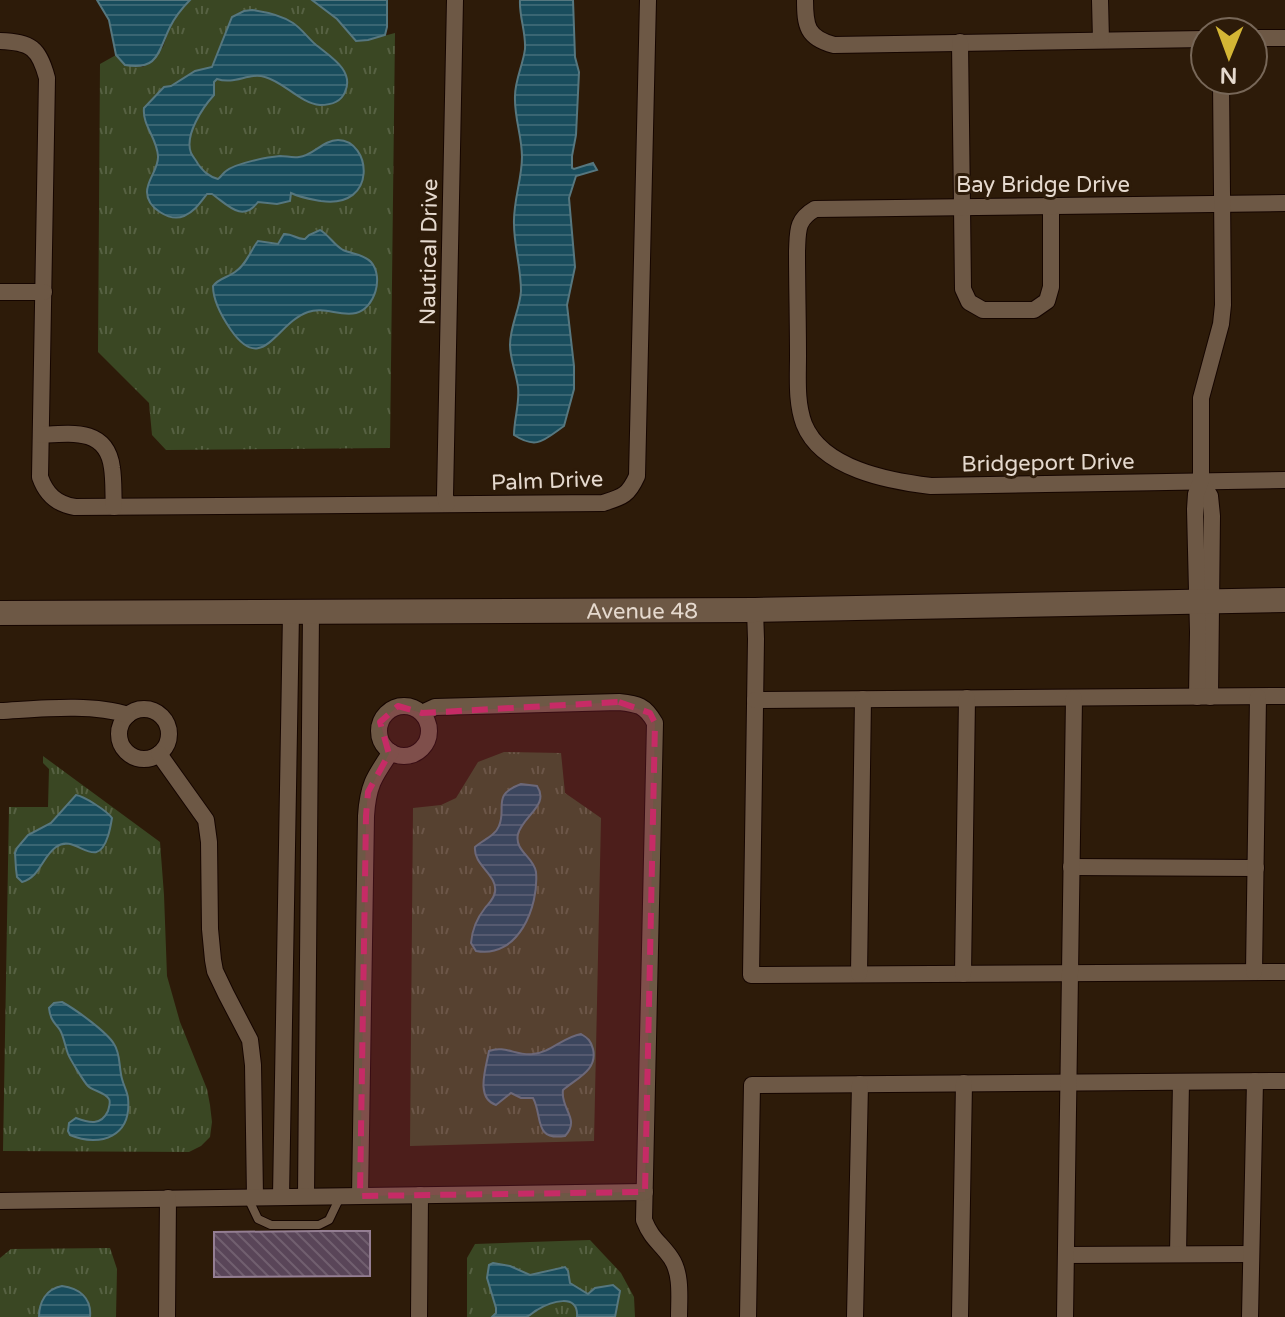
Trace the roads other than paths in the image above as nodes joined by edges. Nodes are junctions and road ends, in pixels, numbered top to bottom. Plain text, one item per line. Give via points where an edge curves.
1 (455, 0) edge
2 (648, 0) edge
3 (805, 0) edge
4 (1100, 0) edge
5 (1189, 39) edge
6 (1101, 40) junction
7 (0, 41) edge
8 (960, 42) junction
9 (1221, 96) edge
10 (1285, 203) edge
11 (1222, 204) junction
12 (1051, 206) junction
13 (962, 207) junction
14 (0, 292) edge
15 (44, 292) junction
16 (41, 435) junction
17 (820, 448) joint
18 (1285, 480) edge
19 (1201, 481) junction
20 (447, 504) junction
21 (114, 507) junction
22 (1285, 600) edge
23 (1206, 604) junction
24 (755, 610) junction
25 (0, 613) edge
26 (301, 613) junction
27 (1285, 696) edge
28 (1204, 697) junction
29 (1258, 697) junction
30 (967, 698) junction
31 (1074, 698) junction
32 (863, 699) junction
33 (755, 700) junction
34 (0, 711) edge
35 (422, 713) junction
36 (128, 715) junction
37 (391, 752) junction
38 (159, 754) junction
39 (1071, 867) junction
40 (1256, 868) junction
41 (1254, 972) junction
42 (1285, 972) edge
43 (1070, 973) junction
44 (859, 974) junction
45 (963, 974) junction
46 (1255, 1081) junction
47 (1285, 1081) edge
48 (1068, 1082) junction
49 (1181, 1082) junction
50 (964, 1083) junction
51 (860, 1084) junction
52 (645, 1192) junction
53 (420, 1195) junction
54 (306, 1196) junction
55 (341, 1196) junction
56 (360, 1196) junction
57 (251, 1197) junction
58 (281, 1197) junction
59 (168, 1198) junction
60 (0, 1201) edge
61 (1178, 1254) junction
62 (1251, 1254) junction
63 (1066, 1255) junction
64 (167, 1317) edge
65 (419, 1317) edge
66 (679, 1317) edge
67 (748, 1317) edge
68 (855, 1317) edge
69 (960, 1317) edge
70 (1065, 1317) edge
71 (1250, 1317) edge

1 - 20 street, Nautical Drive
2 - 20 street, Palm Drive via 637,476 624,497 603,503
3 - 8 street via 808,27 821,42
4 - 6 street
5 - 6 street
6 - 8 street
7 - 15 street, Palm Drive via 18,41 34,49 47,78
8 - 13 street
9 - 11 street
10 - 11 street, Bay Bridge Drive
11 - 12 street, Bay Bridge Drive
11 - 19 street via 1223,305 1201,398
12 - 13 street, Bay Bridge Drive
12 - 13 street via 1051,287 1047,301 1034,310 983,310 969,302 963,289
13 - 17 street, Bay Bridge Drive via 834,207 804,216 797,251 798,400 805,426
14 - 15 street
15 - 16 street, Palm Drive
16 - 21 street via 97,439 112,463
16 - 21 street, Palm Drive via 40,477 48,494 66,506
17 - 19 street, Bridgeport Drive via 864,472 931,486
18 - 19 street, Bridgeport Drive
19 - 23 street via 1210,496 1203,516
20 - 21 street, Palm Drive
22 - 23 main road, Avenue 48
23 - 24 main road, Avenue 48
23 - 28 street via 1198,632
24 - 26 main road, Avenue 48
24 - 33 street
25 - 26 main road, Avenue 48
26 - 54 street
26 - 58 street
27 - 29 street
28 - 29 street
28 - 31 street
29 - 40 street
30 - 31 street
30 - 32 street
30 - 45 street
31 - 39 street
32 - 33 street
32 - 44 street
33 - 44 street via 751,975
34 - 36 street via 97,709
35 - 37 street via 429,735 421,749 407,756
35 - 37 street via 407,705 384,715 379,731
35 - 52 street via 435,707 619,702 639,705 655,723
36 - 38 street via 119,730 122,746 143,759
36 - 38 street via 150,710 163,718 169,733
37 - 56 street via 368,792 366,816
38 - 57 street via 206,820 215,971 250,1040 253,1065
39 - 40 street
39 - 43 street
40 - 41 street
41 - 42 street
41 - 43 street
43 - 45 street
43 - 48 street
44 - 45 street
46 - 47 street
46 - 49 street
46 - 62 street
48 - 49 street
48 - 50 street
48 - 63 street
49 - 61 street
50 - 51 street
50 - 69 street
51 - 67 street via 752,1085
51 - 68 street
52 - 53 street
52 - 66 street via 644,1220 673,1260 678,1277
53 - 56 street
53 - 65 street
54 - 55 street
54 - 58 street
55 - 56 street
55 - 57 lane via 329,1220 319,1225 271,1225 258,1219
57 - 58 street
57 - 59 street
59 - 60 street
59 - 64 street
61 - 62 street
61 - 63 street
62 - 71 street
63 - 70 street

